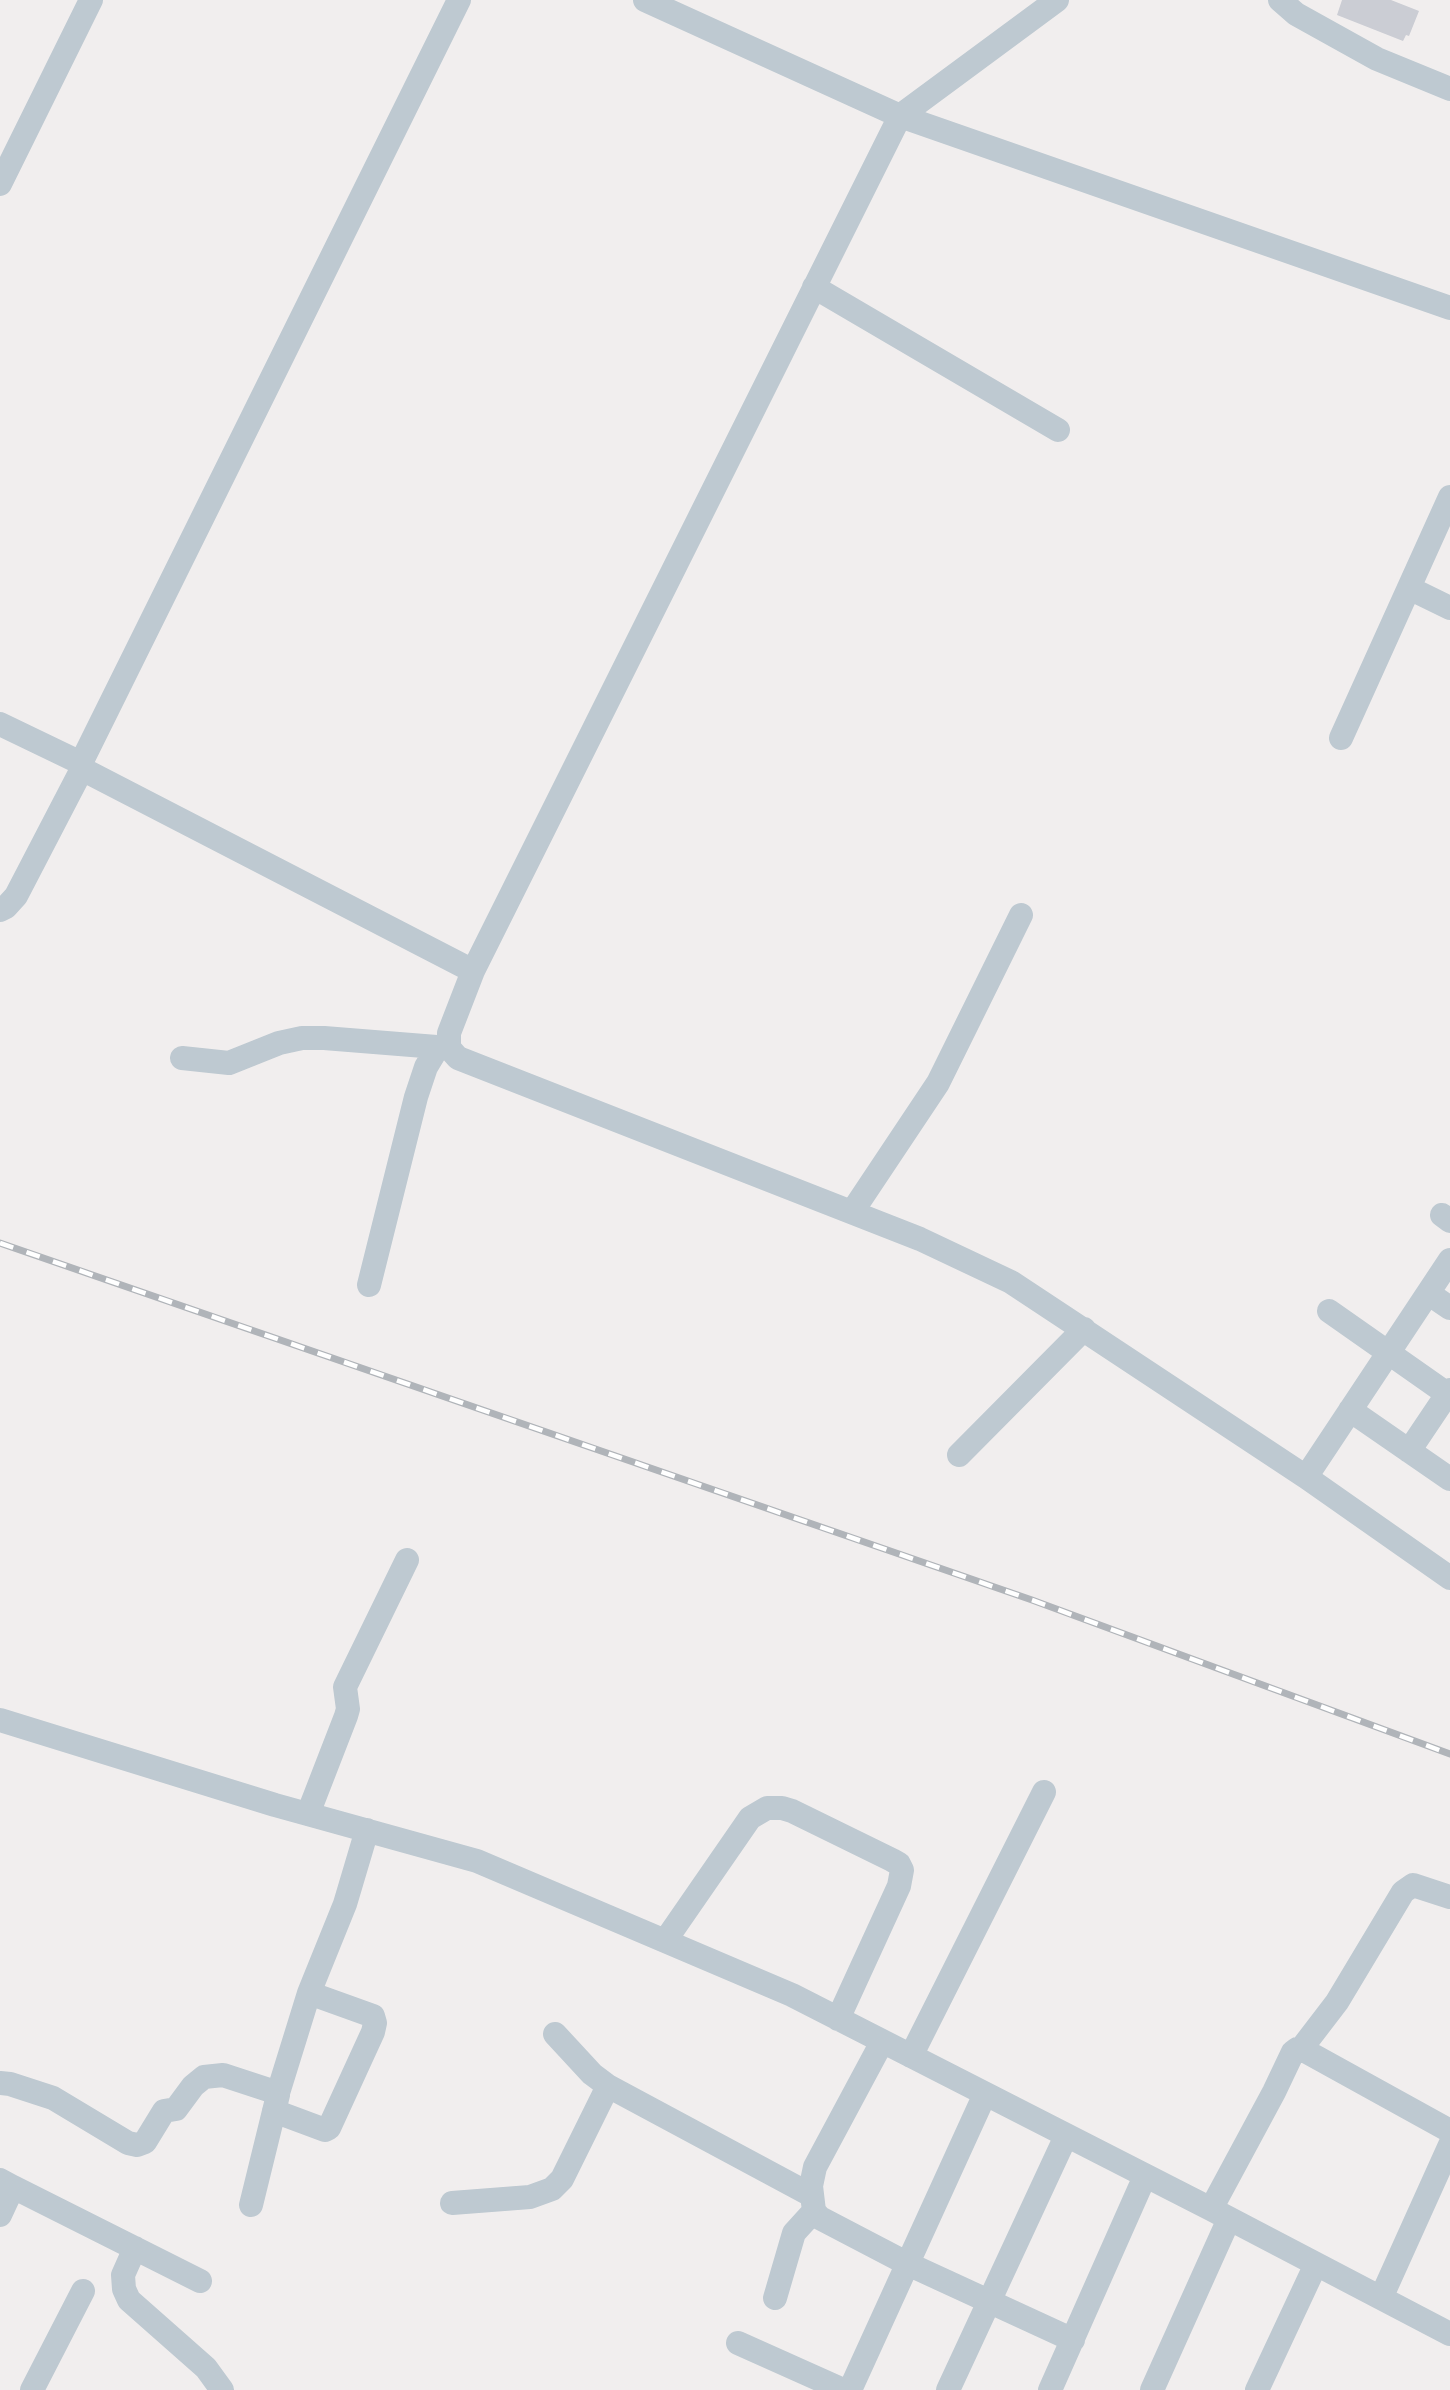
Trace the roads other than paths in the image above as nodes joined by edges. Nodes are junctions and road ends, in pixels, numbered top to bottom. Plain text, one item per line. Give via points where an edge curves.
1 (91, 0) edge
2 (459, 0) edge
3 (645, 0) edge
4 (1056, 0) edge
5 (1280, 0) edge
6 (1450, 89) edge
7 (900, 116) junction
8 (0, 184) edge
9 (814, 287) junction
10 (1450, 308) edge
11 (1058, 430) dead end
12 (1450, 497) edge
13 (1409, 588) junction
14 (1450, 608) edge
15 (0, 724) edge
16 (1341, 738) dead end
17 (82, 766) junction
18 (0, 910) edge
19 (1021, 915) dead end
20 (473, 971) junction
21 (443, 1048) junction
22 (182, 1058) dead end
23 (852, 1212) junction
24 (1450, 1260) edge
25 (369, 1285) dead end
26 (1428, 1293) junction
27 (1450, 1308) edge
28 (1329, 1311) dead end
29 (1084, 1329) junction
30 (1388, 1352) junction
31 (1449, 1394) edge
32 (1350, 1410) junction
33 (1409, 1451) junction
34 (960, 1455) dead end
35 (1306, 1477) junction
36 (1450, 1479) edge
37 (407, 1560) dead end
38 (1450, 1578) edge
39 (0, 1720) edge
40 (1044, 1792) dead end
41 (308, 1814) junction
42 (367, 1830) junction
43 (1450, 1897) edge
44 (665, 1941) junction
45 (309, 1993) junction
46 (838, 2019) junction
47 (555, 2034) dead end
48 (882, 2042) junction
49 (1301, 2049) junction
50 (911, 2056) junction
51 (0, 2083) edge
52 (608, 2086) junction
53 (985, 2094) junction
54 (276, 2102) junction
55 (1450, 2131) edge
56 (1066, 2136) junction
57 (1450, 2145) edge
58 (1145, 2176) junction
59 (7, 2184) edge
60 (452, 2203) dead end
61 (812, 2203) junction
62 (251, 2205) dead end
63 (1220, 2214) junction
64 (0, 2215) edge
65 (135, 2248) junction
66 (1316, 2264) junction
67 (908, 2265) junction
68 (200, 2281) dead end
69 (83, 2291) dead end
70 (775, 2298) dead end
71 (1381, 2298) junction
72 (988, 2300) junction
73 (1450, 2334) edge
74 (1073, 2340) junction
75 (738, 2343) dead end
76 (32, 2390) edge
77 (222, 2390) edge
78 (843, 2390) edge
79 (850, 2390) edge
80 (948, 2390) edge
81 (1050, 2390) edge
82 (1152, 2390) edge
83 (1257, 2390) edge

1 - 8 street
2 - 17 street
3 - 7 street
4 - 7 street
5 - 6 street via 1296,14 1377,59
7 - 9 street
7 - 10 street
9 - 11 street
9 - 20 street
12 - 13 street
13 - 14 street
13 - 16 street
15 - 17 street
17 - 18 street via 16,896
17 - 20 street
19 - 23 street via 938,1083
20 - 21 street
21 - 22 street via 302,1038 229,1063
21 - 23 street via 458,1058
21 - 25 street via 426,1067 416,1097
23 - 29 street via 995,1274
24 - 26 street
26 - 27 street
26 - 30 street
28 - 30 street
29 - 34 street
29 - 35 street
30 - 31 street
30 - 32 street
31 - 33 street
32 - 33 street
32 - 35 street
33 - 36 street
35 - 38 street
37 - 41 street via 345,1687 346,1716
39 - 41 street
40 - 50 street
41 - 42 street
42 - 44 street via 477,1862
42 - 45 street via 340,1919
43 - 49 street via 1413,1885 1403,1892 1337,2002
44 - 46 street
44 - 46 street via 750,1818 767,1808 792,1811 892,1860 902,1870 899,1886
45 - 54 street
45 - 54 street via 373,2016 373,2032 329,2128 325,2130
46 - 48 street
47 - 52 street
48 - 50 street
48 - 61 street via 815,2167
49 - 55 street
49 - 63 street via 1293,2052
50 - 53 street
51 - 54 street via 53,2098 137,2145 145,2142 164,2111 176,2109 204,2077 223,2075
52 - 60 street via 562,2179 552,2189 530,2198
52 - 61 street
53 - 56 street
53 - 67 street
54 - 62 street
56 - 58 street
56 - 72 street
57 - 71 street
58 - 63 street
58 - 74 street
59 - 64 street
59 - 65 street
61 - 67 street via 820,2218
61 - 70 street via 794,2233
63 - 66 street
63 - 82 street
65 - 68 street
65 - 77 street via 123,2275 129,2300 206,2368
66 - 71 street
66 - 83 street
67 - 72 street
67 - 79 street
69 - 76 street
71 - 73 street
72 - 74 street
72 - 80 street
74 - 81 street
75 - 78 street

